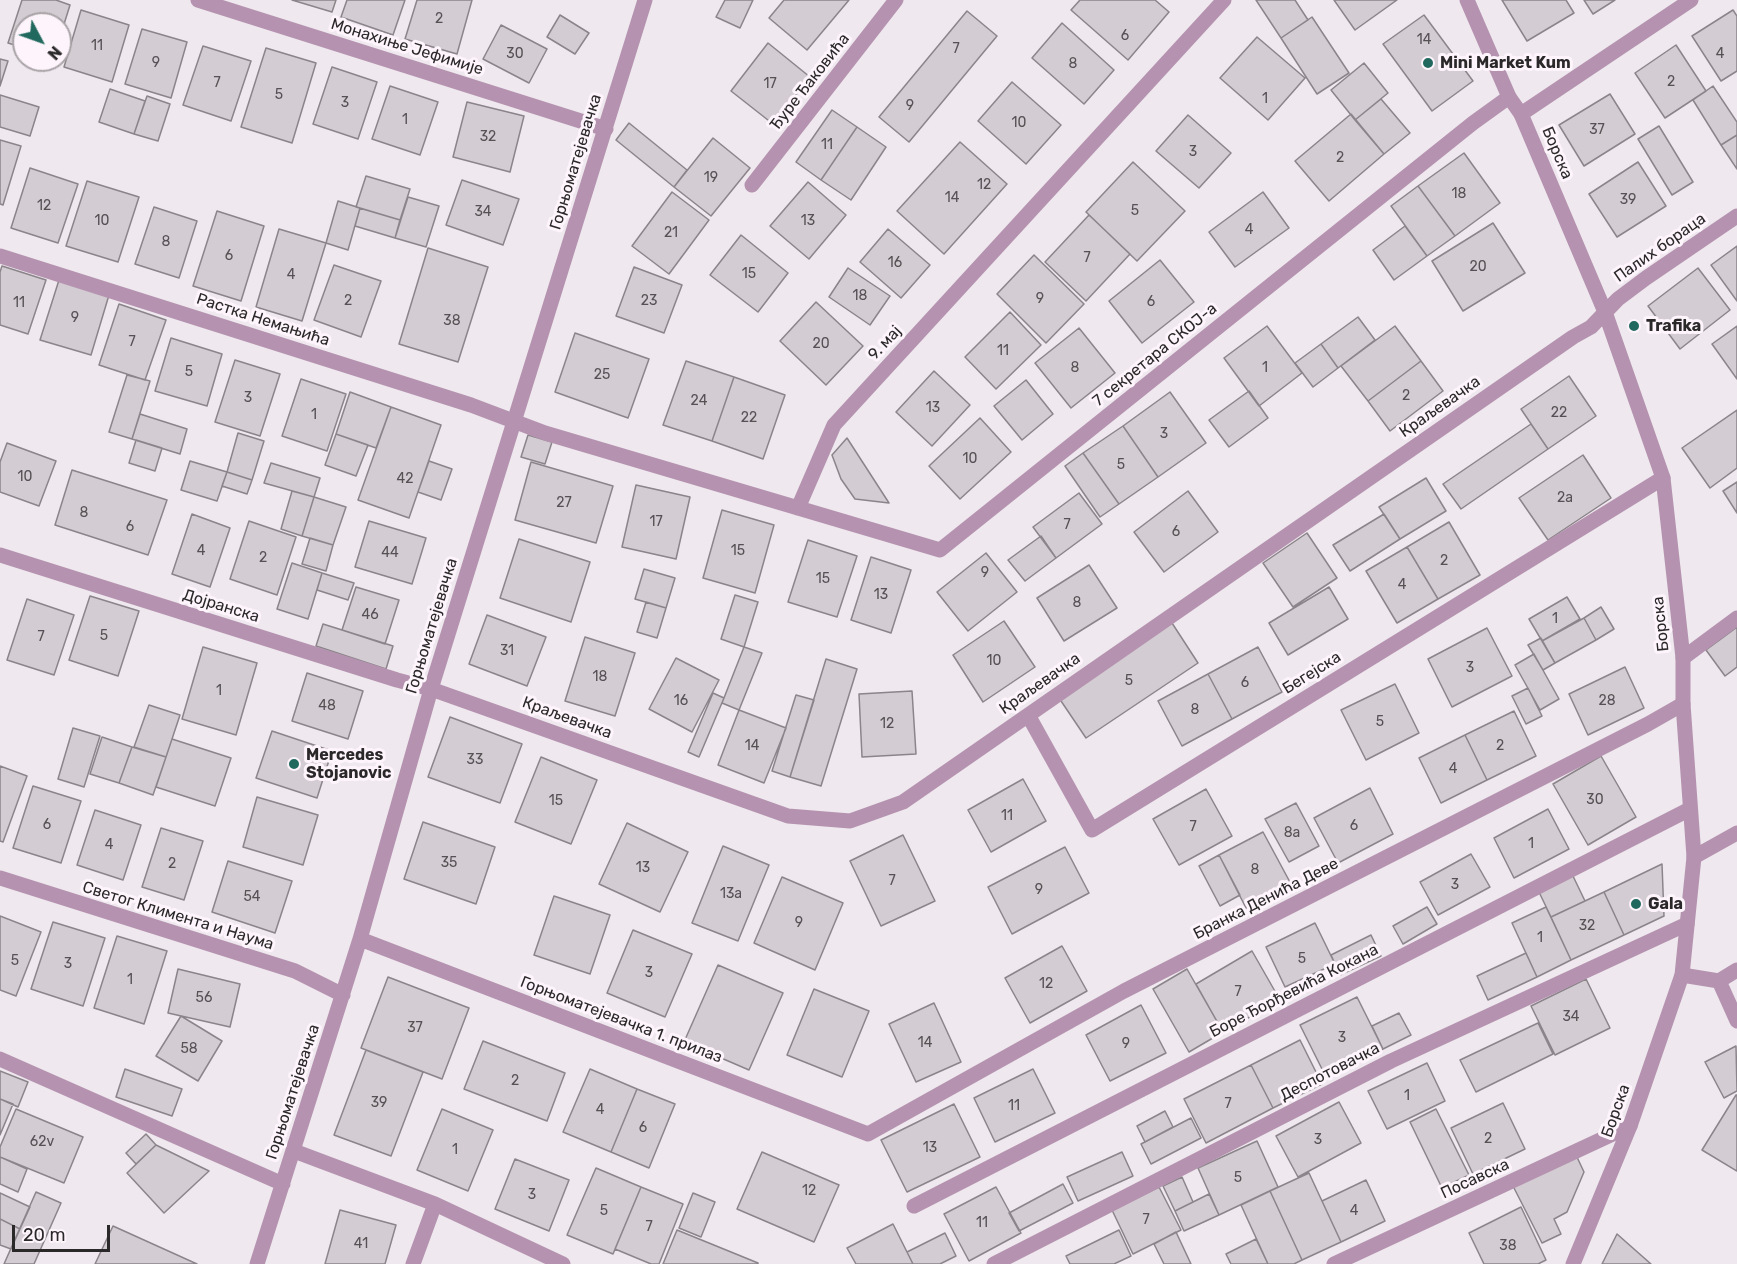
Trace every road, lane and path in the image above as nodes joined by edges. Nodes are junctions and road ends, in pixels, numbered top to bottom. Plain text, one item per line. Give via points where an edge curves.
1 (198, 0) edge
2 (645, 0) edge
3 (896, 0) edge
4 (1224, 0) edge
5 (1467, 0) edge
6 (1691, 0) edge
7 (1509, 97) junction
8 (1521, 114) junction
9 (606, 129) junction
10 (752, 185) dead end
11 (1737, 216) edge
12 (0, 255) edge
13 (1605, 312) junction
14 (514, 421) junction
15 (1663, 478) junction
16 (798, 508) junction
17 (0, 555) edge
18 (1737, 618) edge
19 (1683, 658) junction
20 (431, 689) junction
21 (1683, 704) junction
22 (1028, 715) junction
23 (1690, 809) junction
24 (1737, 833) edge
25 (1694, 857) junction
26 (0, 878) edge
27 (1687, 924) junction
28 (360, 939) junction
29 (1737, 970) edge
30 (1682, 975) junction
31 (1719, 981) junction
32 (343, 995) junction
33 (1737, 1021) edge
34 (0, 1059) edge
35 (1630, 1126) junction
36 (868, 1134) joint
37 (294, 1151) junction
38 (283, 1184) junction
39 (435, 1204) junction
40 (914, 1206) dead end
41 (257, 1264) edge
42 (413, 1264) edge
43 (563, 1264) edge
44 (994, 1264) edge
45 (1334, 1264) edge
46 (1573, 1264) edge

1 - 9 street, Монахиње Јефимије
2 - 9 street, Горњоматејевачка
3 - 10 street, Ђуре Ђаковића
4 - 16 street, 9. мај via 834,425
5 - 7 street, Борска
6 - 8 street
7 - 8 street, Борска
7 - 16 street, 7 секретара СКОЈ-а via 940,550
8 - 13 street, Борска
9 - 14 street, Горњоматејевачка
11 - 13 street, Палих бораца via 1646,278
12 - 14 street, Растка Немањића
13 - 15 street, Борска
13 - 22 street, Краљевачка via 1591,327
14 - 16 street
14 - 20 street, Горњоматејевачка
15 - 19 street, Борска
15 - 22 street, Бегејска via 1092,830
17 - 20 street, Дојранска
18 - 19 street
19 - 21 street, Борска
20 - 22 street, Краљевачка via 788,816 850,821 903,802
20 - 28 street, Горњоматејевачка
21 - 23 street, Борска
21 - 36 street, Бранка Денића Деве via 1124,991
23 - 25 street, Борска
23 - 40 street, Боре Ђорђевића Кокана
24 - 25 street
25 - 27 street, Борска
26 - 32 street, Светог Климента и Наума via 295,971
27 - 30 street, Борска
27 - 44 street, Деспотовачка via 1391,1061
28 - 32 street, Горњоматејевачка
28 - 36 street, Горњоматејевачка 1. прилаз
29 - 31 street
30 - 31 street
30 - 35 street, Борска
31 - 33 street
32 - 37 street, Горњоматејевачка
34 - 38 street
35 - 45 street, Посавска
35 - 46 street, Борска
37 - 38 street, Горњоматејевачка
37 - 39 street
38 - 41 street, Горњоматејевачка
39 - 42 street
39 - 43 street

